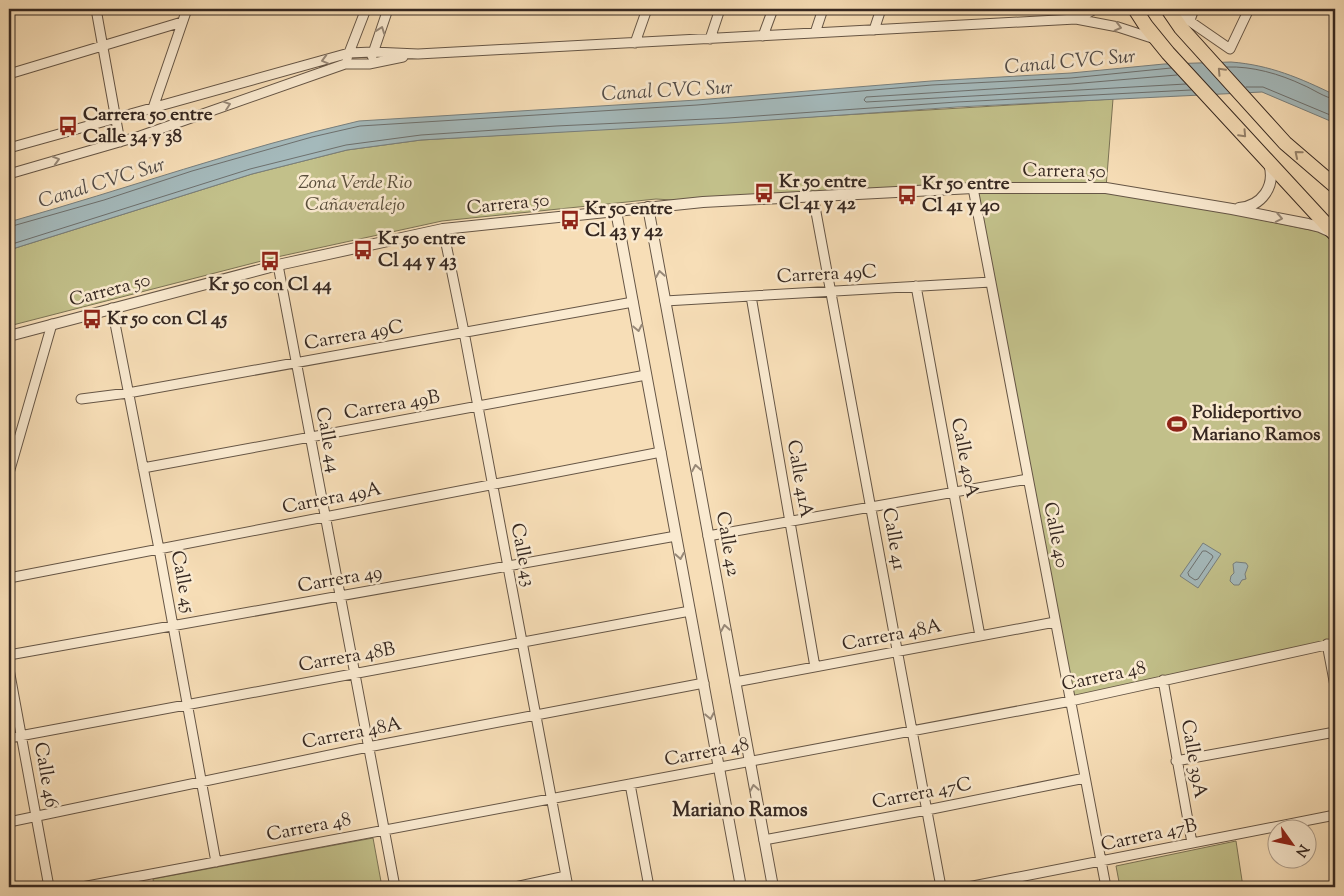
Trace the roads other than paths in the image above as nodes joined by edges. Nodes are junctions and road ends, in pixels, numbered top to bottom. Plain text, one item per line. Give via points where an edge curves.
1 (96, 9) edge
2 (187, 9) edge
3 (366, 9) edge
4 (388, 9) edge
5 (647, 9) edge
6 (720, 9) edge
7 (772, 9) edge
8 (823, 9) edge
9 (881, 9) edge
10 (1095, 9) edge
11 (1135, 9) edge
12 (1170, 9) edge
13 (1194, 9) edge
14 (1249, 9) edge
15 (1076, 19) junction
16 (1190, 20) junction
17 (182, 22) junction
18 (874, 30) junction
19 (815, 34) junction
20 (763, 36) junction
21 (710, 39) junction
22 (1157, 40) junction
23 (636, 43) junction
24 (102, 45) junction
25 (373, 52) junction
26 (349, 53) junction
27 (418, 54) junction
28 (345, 64) junction
29 (369, 64) junction
30 (9, 74) edge
31 (153, 108) junction
32 (115, 119) junction
33 (120, 142) junction
34 (9, 148) edge
35 (1268, 160) junction
36 (9, 174) edge
37 (1335, 186) edge
38 (973, 188) junction
39 (813, 196) junction
40 (648, 207) junction
41 (1232, 208) junction
42 (616, 211) junction
43 (443, 229) junction
44 (1335, 234) edge
45 (278, 265) junction
46 (991, 282) junction
47 (916, 286) junction
48 (831, 291) junction
49 (751, 296) junction
50 (665, 301) junction
51 (633, 302) junction
52 (112, 308) junction
53 (52, 324) junction
54 (464, 332) junction
55 (9, 336) edge
56 (296, 363) junction
57 (646, 376) junction
58 (128, 393) junction
59 (81, 400) dead end
60 (478, 406) junction
61 (310, 437) junction
62 (661, 452) junction
63 (143, 468) junction
64 (9, 473) edge
65 (1028, 479) junction
66 (493, 484) junction
67 (954, 492) junction
68 (870, 507) junction
69 (325, 517) junction
70 (790, 521) junction
71 (676, 536) junction
72 (708, 536) junction
73 (159, 549) junction
74 (508, 566) junction
75 (9, 578) edge
76 (340, 596) junction
77 (690, 611) junction
78 (1056, 622) junction
79 (174, 626) junction
80 (980, 636) junction
81 (522, 642) junction
82 (1331, 643) edge
83 (897, 651) junction
84 (9, 655) edge
85 (815, 667) junction
86 (9, 669) edge
87 (354, 674) junction
88 (1163, 680) junction
89 (735, 682) junction
90 (704, 683) junction
91 (1335, 686) edge
92 (1071, 701) junction
93 (187, 704) junction
94 (536, 715) junction
95 (912, 731) junction
96 (1335, 732) edge
97 (21, 735) junction
98 (9, 738) edge
99 (368, 748) junction
100 (1176, 761) junction
101 (750, 762) junction
102 (719, 767) junction
103 (1085, 778) junction
104 (202, 781) junction
105 (630, 784) junction
106 (552, 799) junction
107 (926, 810) junction
108 (1335, 815) edge
109 (36, 817) junction
110 (9, 822) edge
111 (384, 830) junction
112 (764, 840) junction
113 (1192, 843) junction
114 (216, 862) junction
115 (1101, 862) junction
116 (566, 876) junction
117 (49, 887) edge
118 (82, 887) edge
119 (395, 887) edge
120 (515, 887) edge
121 (568, 887) edge
122 (650, 887) edge
123 (741, 887) edge
124 (772, 887) edge
125 (941, 887) edge
126 (968, 887) edge
127 (1106, 887) edge

1 - 24 street
2 - 17 street
3 - 26 street
25 -> 4 street
5 - 23 street
6 - 21 street
7 - 20 street
8 - 19 street
9 - 18 street
10 - 15 street
11 - 22 highway
12 - 16 street
37 -> 12 highway via 1285,143 1177,23
13 - 16 street
14 - 16 street via 1230,49
15 - 18 street
15 -> 22 street via 1118,26
17 - 24 street
17 - 31 street
18 - 19 street
19 - 20 street
20 - 21 street
21 - 23 street
22 -> 35 highway
23 - 27 street
24 - 30 street
24 - 32 street
25 - 26 street
25 - 27 street
25 - 29 street
26 - 28 street
26 -> 31 street
27 - 29 street
28 - 29 street
33 -> 28 street
31 - 32 street
32 - 33 street
32 - 34 street
36 -> 33 street
35 - 41 street, Carrera 50 via 1271,170 1268,191 1253,205
35 - 44 highway
38 - 39 street, Carrera 50
38 - 41 street, Carrera 50 via 1106,188
38 - 46 street, Calle 40
39 - 40 street, Carrera 50
39 - 48 street, Calle 41
40 - 42 street, Carrera 50
50 -> 40 street, Calle 42
41 -> 44 street, Carrera 50 via 1320,227
42 - 43 street, Carrera 50
42 - 51 street
43 - 45 street, Carrera 50
43 - 54 street, Calle 43
45 - 52 street, Carrera 50
45 - 56 street, Calle 44
46 - 47 street, Carrera 49C
46 - 65 street, Calle 40
47 - 48 street, Carrera 49C
47 - 67 street, Calle 40A
48 - 49 street, Carrera 49C
48 - 68 street, Calle 41
49 - 50 street, Carrera 49C
49 - 70 street, Calle 41A
72 -> 50 street, Calle 42
51 - 54 street, Carrera 49C
51 -> 57 street
52 - 53 street, Carrera 50
52 - 58 street, Calle 45
53 - 55 street, Carrera 50
53 - 64 street
54 - 56 street, Carrera 49C
54 - 60 street, Calle 43
56 - 58 street, Carrera 49C
56 - 61 street, Calle 44
57 - 60 street, Carrera 49B
57 - 62 street
58 - 59 street, Carrera 49C
58 - 63 street, Calle 45
60 - 61 street, Carrera 49B
60 - 66 street, Calle 43
61 - 63 street, Carrera 49B
61 - 69 street, Calle 44
62 - 66 street, Carrera 49A
62 - 71 street
63 - 73 street, Calle 45
65 - 67 street
65 - 78 street, Calle 40
66 - 69 street, Carrera 49A
66 - 74 street, Calle 43
67 - 68 street
67 - 80 street, Calle 40A
68 - 70 street
68 - 83 street, Calle 41
69 - 73 street, Carrera 49A
69 - 76 street, Calle 44
70 - 72 street
70 - 85 street, Calle 41A
71 - 74 street, Carrera 49
71 -> 77 street
89 -> 72 street, Calle 42
73 - 75 street, Carrera 49A
73 - 79 street, Calle 45
74 - 76 street, Carrera 49
74 - 81 street, Calle 43
76 - 79 street, Carrera 49
76 - 87 street, Calle 44
77 - 81 street, Carrera 48B
77 - 90 street
78 - 80 street, Carrera 48A
78 - 92 street, Calle 40
79 - 84 street, Carrera 49
79 - 93 street, Calle 45
80 - 83 street, Carrera 48A
81 - 87 street, Carrera 48B
81 - 94 street, Calle 43
82 - 88 street, Carrera 48
82 - 91 street
83 - 85 street, Carrera 48A
83 - 95 street, Calle 41
85 - 89 street, Carrera 48A
86 - 97 street, Calle 46
87 - 93 street, Carrera 48B
87 - 99 street, Calle 44
88 - 92 street, Carrera 48
88 - 100 street, Calle 39A
89 - 101 street, Calle 42
90 - 94 street, Carrera 48A
90 -> 102 street
92 - 95 street, Carrera 48
92 - 103 street, Calle 40
93 - 97 street, Carrera 48B
93 - 104 street, Calle 45
94 - 99 street, Carrera 48A
94 - 106 street, Calle 43
95 - 101 street, Carrera 48
95 - 107 street, Calle 41
96 - 100 street
97 - 98 street, Carrera 48B
97 - 109 street, Calle 46
99 - 104 street, Carrera 48A
99 - 111 street, Calle 44
100 - 113 street, Calle 39A
101 - 102 street, Carrera 48
112 -> 101 street, Calle 42
102 - 105 street, Carrera 48
102 - 123 street
103 - 107 street, Carrera 47C
103 - 115 street, Calle 40
104 - 109 street, Carrera 48A
104 - 114 street, Calle 45
105 - 106 street, Carrera 48
105 - 122 street
106 - 111 street, Carrera 48
106 - 116 street, Calle 43
107 - 112 street, Carrera 47C
107 - 125 street, Calle 41
108 - 113 street, Carrera 47B
109 - 110 street, Carrera 48A
109 - 117 street, Calle 46
111 - 114 street, Carrera 48
111 - 119 street, Calle 44
112 - 124 street, Calle 42
113 - 115 street, Carrera 47B
114 - 118 street, Carrera 48
115 - 126 street, Carrera 47B
115 - 127 street, Calle 40
116 - 120 street
116 - 121 street, Calle 43

